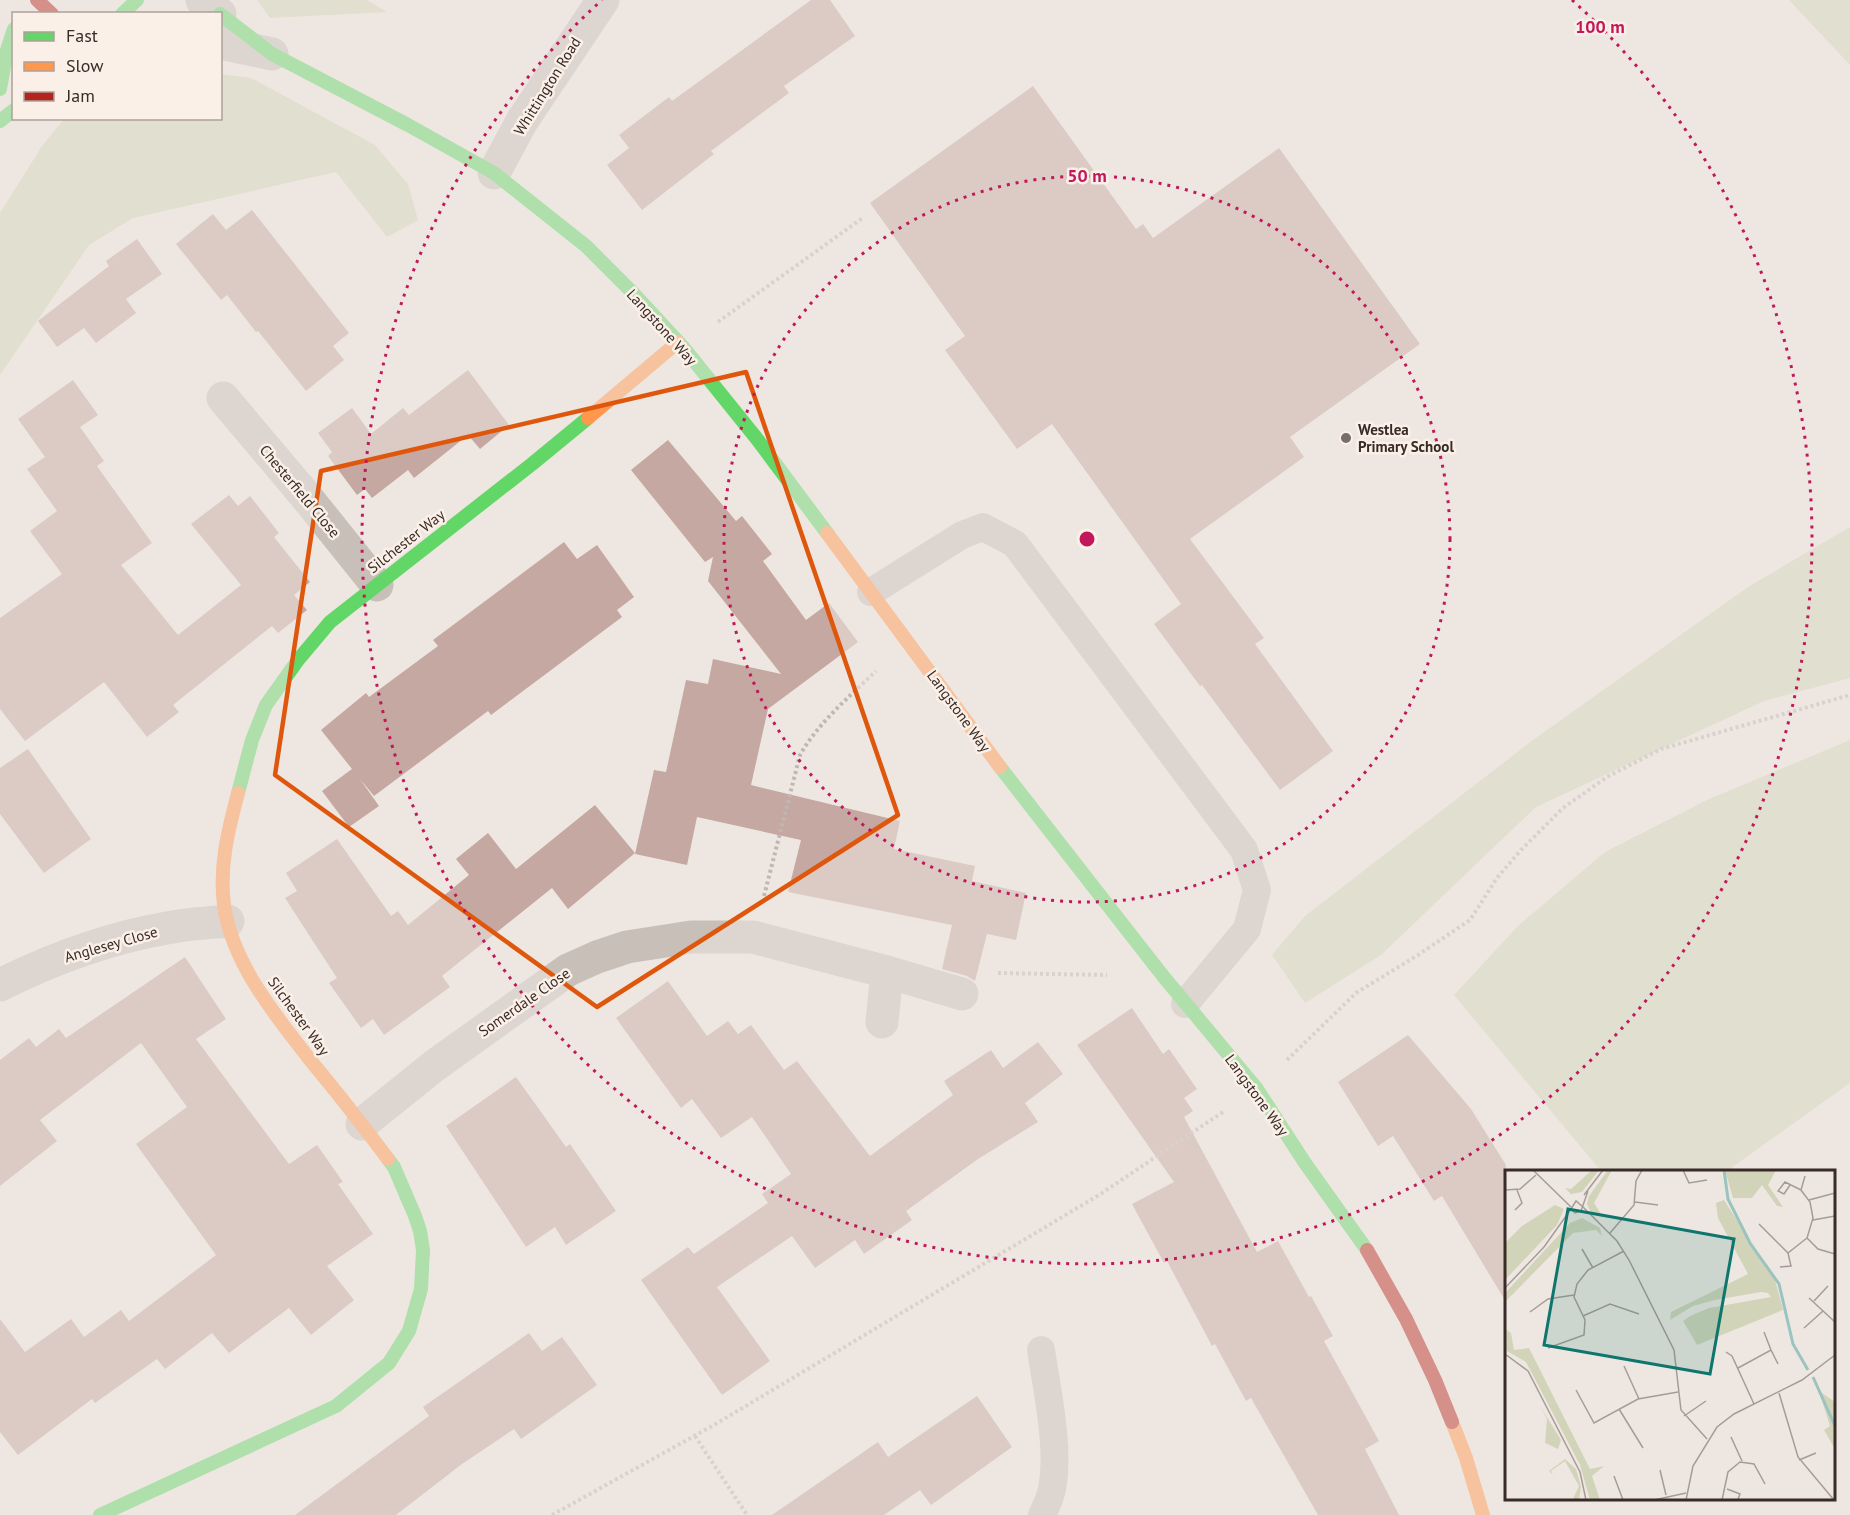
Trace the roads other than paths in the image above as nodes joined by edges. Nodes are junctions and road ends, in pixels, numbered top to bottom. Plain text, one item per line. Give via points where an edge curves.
1 (37, 0) edge
2 (137, 0) edge
3 (202, 0) edge
4 (603, 0) edge
5 (50, 12) edge
6 (124, 12) edge
7 (217, 12) edge
8 (222, 16) edge
9 (12, 35) edge
10 (222, 43) edge
11 (272, 54) junction
12 (0, 89) edge
13 (12, 112) edge
14 (0, 121) edge
15 (494, 173) junction
16 (681, 345) junction
17 (223, 398) dead end
18 (377, 585) junction
19 (871, 592) junction
20 (228, 921) junction
21 (887, 972) junction
22 (0, 985) edge
23 (962, 994) road end
24 (1185, 1004) junction
25 (882, 1022) dead end
26 (362, 1124) junction
27 (1041, 1350) dead end
28 (100, 1515) edge
29 (1042, 1515) edge
30 (1483, 1515) edge

1 - 5 street
2 - 6 street
3 - 7 street, Langstone Way
4 - 15 street, Whittington Road via 522,121
8 - 11 street, Langstone Way
9 - 12 street
10 - 11 street, Langstone Way
11 - 15 street, Langstone Way
13 - 14 street
15 - 16 street, Langstone Way via 586,246
16 - 18 street, Silchester Way
16 - 19 street, Langstone Way
17 - 18 street, Chesterfield Close
18 - 20 street, Silchester Way via 330,622 266,705 252,740 225,843 222,875
19 - 24 street, Langstone Way via 970,728
19 - 24 lane via 962,535 983,527 1015,544 1244,850 1257,890 1247,929
20 - 22 street, Anglesey Close via 121,938 67,955
20 - 26 street, Silchester Way via 247,970 268,1006
21 - 23 street, Somerdale Close
21 - 25 street
21 - 26 street, Somerdale Close via 753,937 720,936 627,946 568,970 434,1066
24 - 30 street, Langstone Way via 1257,1089 1369,1252 1435,1380 1466,1458
26 - 28 street, Silchester Way via 394,1167 420,1231 421,1289 401,1346 389,1363 336,1406
27 - 29 lane via 1054,1466 1052,1490

